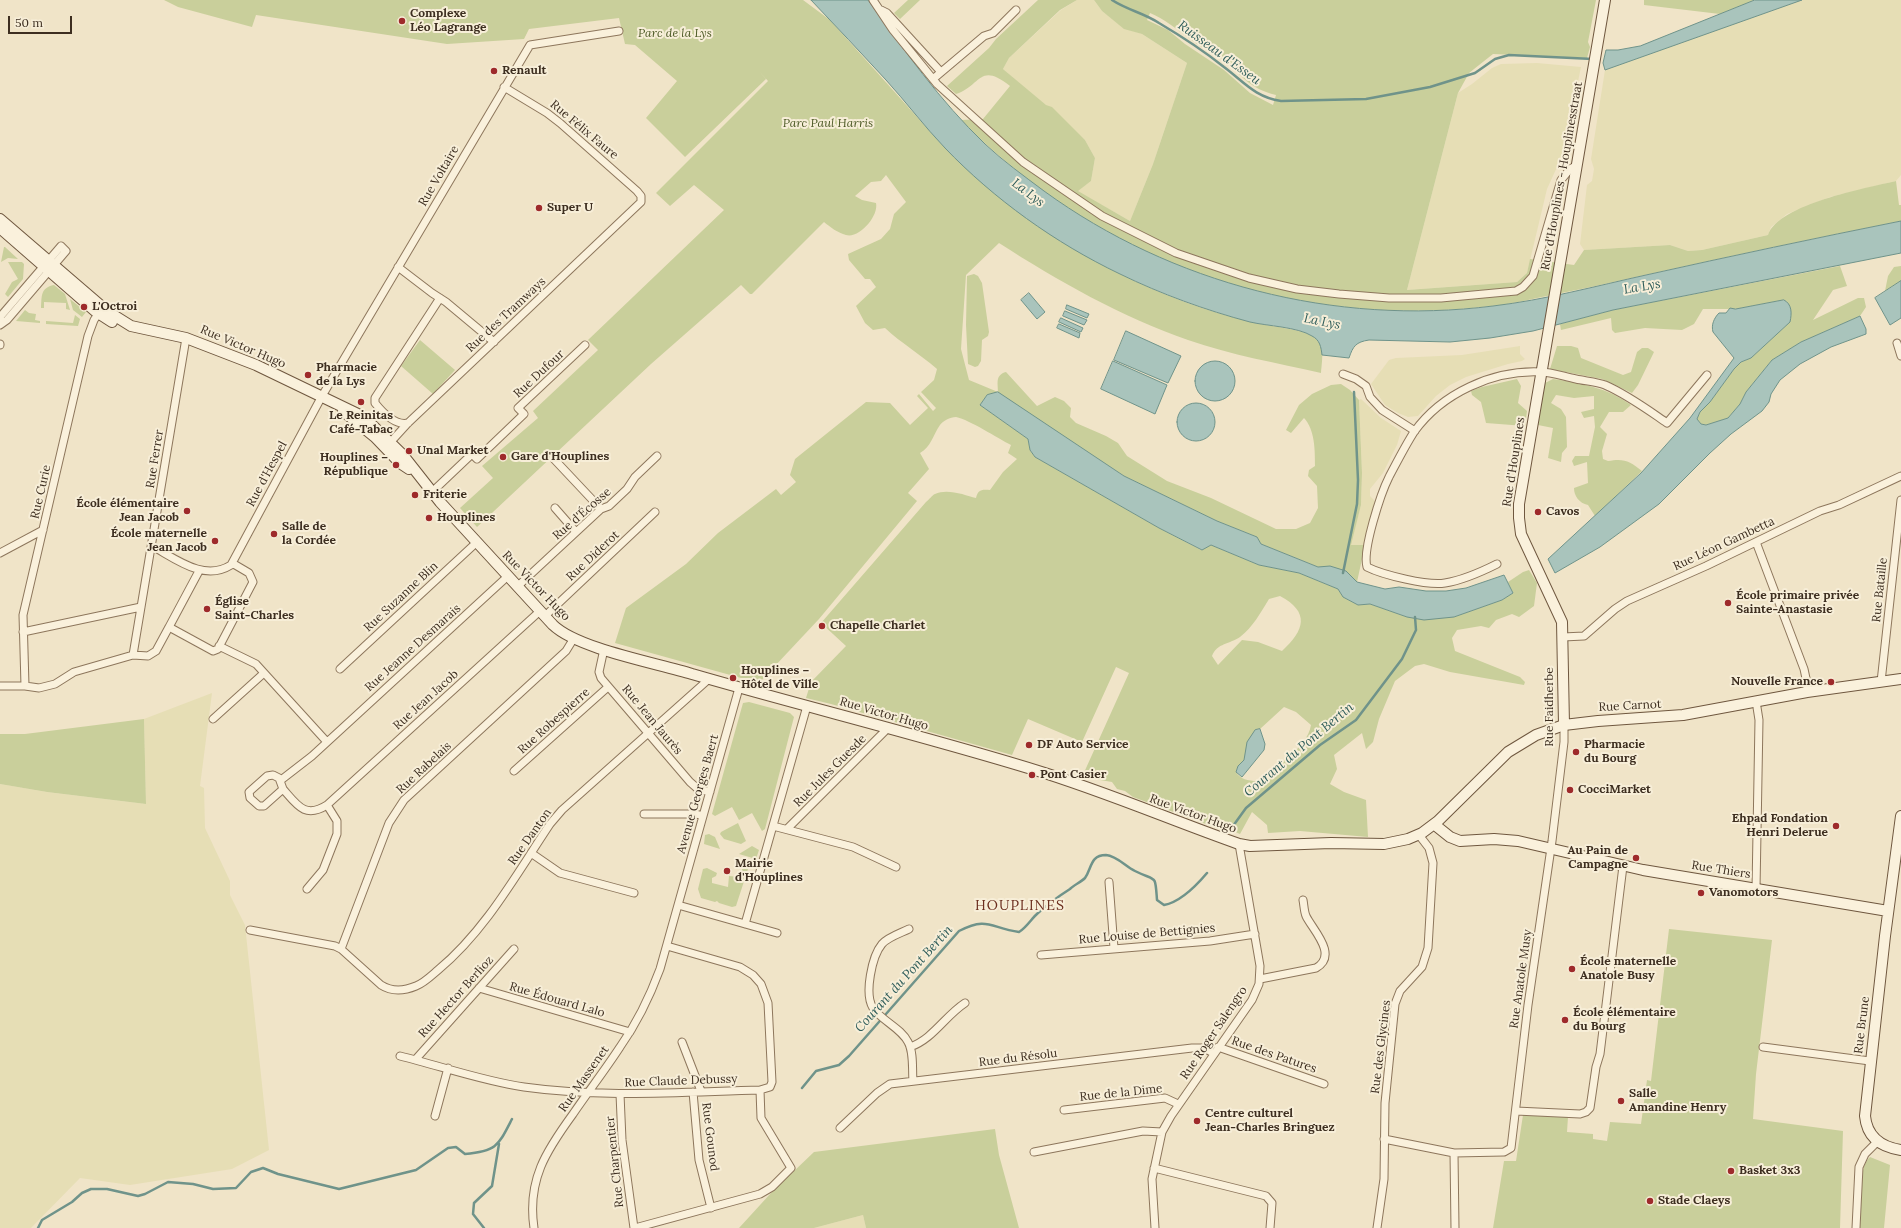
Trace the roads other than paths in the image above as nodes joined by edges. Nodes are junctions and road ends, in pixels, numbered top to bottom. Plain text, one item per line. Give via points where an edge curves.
1 (872, 0) edge
2 (1606, 0) edge
3 (878, 9) junction
4 (1016, 10) dead end
5 (619, 31) dead end
6 (942, 72) junction
7 (933, 79) junction
8 (504, 87) junction
9 (1576, 166) junction
10 (642, 199) joint
11 (0, 218) edge
12 (0, 228) edge
13 (49, 266) junction
14 (398, 267) junction
15 (440, 298) junction
16 (101, 310) junction
17 (0, 317) edge
18 (0, 325) edge
19 (186, 338) junction
20 (494, 342) junction
21 (1897, 343) dead end
22 (585, 345) dead end
23 (1544, 356) joint
24 (1901, 356) edge
25 (1541, 372) junction
26 (1343, 374) dead end
27 (1707, 375) dead end
28 (322, 396) junction
29 (408, 423) junction
30 (1415, 431) junction
31 (388, 444) junction
32 (657, 456) dead end
33 (554, 458) dead end
34 (1901, 476) edge
35 (432, 492) junction
36 (1901, 501) edge
37 (555, 508) dead end
38 (601, 509) junction
39 (656, 512) dead end
40 (43, 530) junction
41 (576, 532) junction
42 (477, 542) junction
43 (1756, 542) junction
44 (152, 546) junction
45 (0, 553) edge
46 (232, 563) junction
47 (1497, 564) dead end
48 (1537, 569) joint
49 (199, 571) junction
50 (508, 576) junction
51 (518, 586) junction
52 (141, 608) junction
53 (542, 613) junction
54 (169, 627) junction
55 (23, 632) junction
56 (1563, 637) junction
57 (574, 638) junction
58 (219, 646) junction
59 (604, 649) junction
60 (133, 655) junction
61 (340, 668) dead end
62 (264, 673) junction
63 (709, 679) junction
64 (1898, 680) edge
65 (1881, 682) junction
66 (0, 686) edge
67 (25, 686) junction
68 (608, 687) junction
69 (739, 688) junction
70 (1807, 692) junction
71 (1756, 701) junction
72 (807, 706) junction
73 (213, 719) dead end
74 (1564, 725) junction
75 (888, 728) junction
76 (648, 734) junction
77 (327, 742) junction
78 (514, 771) dead end
79 (281, 780) junction
80 (283, 789) junction
81 (710, 792) junction
82 (327, 805) junction
83 (644, 814) dead end
84 (703, 816) junction
85 (1901, 820) edge
86 (1435, 824) junction
87 (773, 826) junction
88 (787, 829) junction
89 (1419, 835) junction
90 (1404, 841) joint
91 (1239, 844) junction
92 (1550, 850) junction
93 (530, 853) junction
94 (1623, 866) junction
95 (896, 867) dead end
96 (1109, 882) dead end
97 (307, 888) dead end
98 (1756, 889) junction
99 (634, 893) dead end
100 (1303, 900) dead end
101 (678, 905) junction
102 (1888, 911) junction
103 (745, 924) junction
104 (909, 929) dead end
105 (250, 930) dead end
106 (777, 934) dead end
107 (1254, 934) junction
108 (667, 946) junction
109 (1114, 948) junction
110 (341, 949) junction
111 (514, 949) dead end
112 (1041, 955) dead end
113 (1260, 978) junction
114 (479, 988) junction
115 (965, 1003) dead end
116 (630, 1032) junction
117 (682, 1042) dead end
118 (910, 1047) junction
119 (1763, 1047) dead end
120 (1216, 1050) junction
121 (400, 1056) dead end
122 (415, 1060) junction
123 (1870, 1061) junction
124 (448, 1068) junction
125 (913, 1081) junction
126 (1324, 1084) dead end
127 (760, 1090) junction
128 (697, 1091) junction
129 (587, 1093) junction
130 (620, 1094) junction
131 (1178, 1104) junction
132 (1064, 1110) dead end
133 (1516, 1111) junction
134 (435, 1116) dead end
135 (840, 1128) dead end
136 (1162, 1132) junction
137 (1384, 1139) junction
138 (1877, 1142) junction
139 (1901, 1150) edge
140 (1034, 1152) dead end
141 (1454, 1153) junction
142 (1154, 1168) junction
143 (712, 1208) junction
144 (534, 1228) edge
145 (635, 1228) edge
146 (1155, 1228) edge
147 (1270, 1228) edge
148 (1377, 1228) edge
149 (1455, 1228) edge
150 (1856, 1228) edge

1 - 3 street
2 - 9 main road, Rue d'Houplines - Houplinesstraat
3 - 6 street via 887,13
3 - 7 street
4 - 6 street via 993,33 984,36
5 - 8 street, Rue Voltaire via 530,45
6 - 7 street
7 - 9 street via 1023,162 1102,216 1176,253 1249,278 1297,289 1389,298 1441,298 1516,291 1526,285 1533,276 1561,180
8 - 10 street, Rue Félix Faure via 552,116 637,191
8 - 14 street, Rue Voltaire
9 - 23 main road, Rue d'Houplines - Houplinesstraat
10 - 20 street, Rue des Tramways via 639,206
11 - 13 main road, Rue Victor Hugo
12 - 13 main road, Rue Victor Hugo
13 - 16 main road, Rue Victor Hugo
13 - 17 street
13 - 18 street via 7,320
14 - 15 street
14 - 28 street, Rue Voltaire
15 - 20 street
15 - 29 street via 375,398 375,403 394,421
16 - 19 main road, Rue Victor Hugo via 139,328
16 - 40 street, Rue Curie via 88,336
19 - 28 main road, Rue Victor Hugo via 264,368
19 - 44 street, Rue Ferrer
20 - 29 street, Rue des Tramways
21 - 24 street
22 - 35 street, Rue Dufour via 518,408 524,414 477,459 472,454
23 - 25 main road, Rue d'Houplines
25 - 27 street via 1604,385 1640,404 1667,423
25 - 30 street via 1514,373 1486,380 1465,389 1450,397
25 - 48 main road, Rue d'Houplines via 1521,491 1519,518 1525,542
26 - 30 street via 1356,378 1366,386 1370,396 1382,410
28 - 31 main road, Rue Victor Hugo
28 - 46 street, Rue d'Hespel
29 - 31 street, Rue des Tramways
30 - 47 street via 1383,492 1365,561 1367,567 1380,574 1444,583 1465,578
31 - 35 main road, Rue Victor Hugo via 400,463 419,477
32 - 38 street, Rue d'Écosse via 635,477 627,489 609,506
33 - 38 street
34 - 43 street, Rue Léon Gambetta
35 - 42 main road, Rue Victor Hugo
36 - 65 street, Rue Bataille
37 - 41 street
38 - 41 street, Rue d'Écosse
39 - 53 street, Rue Diderot
40 - 45 street
40 - 55 street, Rue Curie via 24,615
41 - 51 street, Rue d'Écosse
42 - 50 main road, Rue Victor Hugo
42 - 61 street, Rue Suzanne Blin
43 - 56 street, Rue Léon Gambetta via 1627,601 1614,609 1584,636
43 - 70 street via 1802,665 1807,680
44 - 49 street
44 - 52 street, Rue Ferrer
46 - 49 street via 221,570
46 - 58 street via 249,573 253,582
48 - 56 main road, Rue Faidherbe via 1560,616
49 - 54 street
50 - 51 main road, Rue Victor Hugo
50 - 77 street, Rue Jeanne Desmarais
51 - 53 main road, Rue Victor Hugo
52 - 55 street
52 - 60 street, Rue Ferrer
53 - 57 main road, Rue Victor Hugo via 557,629
53 - 82 street, Rue Jean Jacob
54 - 58 street via 213,650
54 - 60 street via 156,651 148,656
55 - 67 street, Rue Curie
56 - 74 main road, Rue Faidherbe
57 - 59 main road, Rue Victor Hugo
57 - 110 street, Rue Rabelais via 566,651 397,809 389,823
58 - 62 street via 254,663
59 - 63 main road, Rue Victor Hugo
59 - 68 street, Rue Jean Jaurès via 599,675
60 - 67 street via 74,672 55,684 34,688
62 - 73 street
62 - 77 street
63 - 69 main road, Rue Victor Hugo
63 - 76 street, Rue Danton
64 - 65 main road, Rue Carnot
65 - 70 main road, Rue Carnot
66 - 67 street
68 - 76 street, Rue Jean Jaurès
68 - 78 street, Rue Robespierre
69 - 72 main road, Rue Victor Hugo
69 - 81 street, Avenue Georges Baert
70 - 71 main road, Rue Carnot
71 - 74 main road, Rue Carnot via 1683,715
71 - 98 street via 1759,720
72 - 75 main road, Rue Victor Hugo
72 - 87 street
74 - 86 main road, Rue Carnot via 1536,735 1508,752
74 - 92 street, Rue Faidherbe
75 - 88 street, Rue Jules Guesde
75 - 91 main road, Rue Victor Hugo via 1044,772
76 - 81 street, Rue Jean Jaurès via 694,786
76 - 93 street, Rue Danton via 562,810
77 - 79 street, Rue Jeanne Desmarais
79 - 80 street
79 - 80 street via 272,775 267,776 249,795 256,805 262,807
80 - 82 street via 302,809 314,811
81 - 84 street, Avenue Georges Baert
82 - 97 street via 337,821 337,834 323,870
83 - 84 street
84 - 101 street, Avenue Georges Baert
85 - 102 main road, Rue Brune
86 - 89 main road, Rue Carnot
86 - 92 main road, Rue Thiers via 1450,837 1460,841 1513,840
87 - 88 street
87 - 103 street
88 - 95 street via 853,847
89 - 90 main road, Rue Carnot
89 - 137 street, Rue des Glycines via 1429,848 1433,863 1428,948 1422,967 1403,987 1396,999 1385,1103
90 - 91 main road, Rue Victor Hugo via 1380,844
91 - 107 street, Rue Roger Salengro
92 - 94 main road, Rue Thiers
92 - 133 street, Rue Anatole Musy
93 - 99 street via 560,873
93 - 110 street, Rue Danton via 478,930 454,956 420,984 404,990 393,990 381,985
94 - 98 main road, Rue Thiers
94 - 133 street via 1590,1108 1580,1114
96 - 109 street
98 - 102 main road, Rue Thiers
100 - 113 street via 1306,916 1323,942 1323,963 1316,968
101 - 103 street
101 - 108 street, Avenue Georges Baert
102 - 123 main road, Rue Brune
103 - 106 street
104 - 118 street via 883,943 872,967 870,1001 877,1012 905,1037
105 - 110 street
107 - 109 street, Rue Louise de Bettignies
107 - 113 street, Rue Roger Salengro
108 - 116 street, Rue Massenet via 652,989
108 - 127 street via 740,967 761,984 768,1003 772,1082 770,1087
109 - 112 street, Rue Louise de Bettignies
111 - 114 street, Rue Hector Berlioz
113 - 120 street, Rue Roger Salengro via 1252,1000
114 - 116 street, Rue Édouard Lalo
114 - 122 street, Rue Hector Berlioz
115 - 118 street via 955,1009 923,1042
116 - 129 street, Rue Massenet
117 - 128 street, Rue Gounod
118 - 125 street
119 - 123 street
120 - 125 street, Rue du Résolu via 1192,1048
120 - 126 street, Rue des Patures
120 - 131 street, Rue Roger Salengro
121 - 122 street, Rue Claude Debussy
122 - 124 street, Rue Claude Debussy
123 - 138 main road, Rue Brune via 1864,1116 1869,1131
124 - 129 street, Rue Claude Debussy via 522,1087
124 - 134 street
125 - 135 street, Rue du Résolu via 890,1084 881,1089
127 - 128 street, Rue Claude Debussy
127 - 143 street via 761,1118 791,1168 764,1192
128 - 130 street, Rue Claude Debussy
128 - 143 street, Rue Gounod via 699,1160
129 - 130 street, Rue Claude Debussy
129 - 144 street, Rue Massenet via 542,1160 533,1192
130 - 145 street, Rue Charpentier via 622,1140
131 - 132 street, Rue de la Dime via 1165,1098
131 - 136 street, Rue Roger Salengro
133 - 141 street, Rue Anatole Musy via 1512,1144 1508,1151
136 - 140 street via 1144,1131
136 - 142 street, Rue Roger Salengro
137 - 141 street
137 - 148 street, Rue des Glycines via 1384,1179
138 - 139 main road
138 - 150 street via 1865,1154 1859,1167
141 - 149 street
142 - 146 street, Rue Roger Salengro via 1152,1190
142 - 147 street via 1266,1196 1272,1203
143 - 145 street

